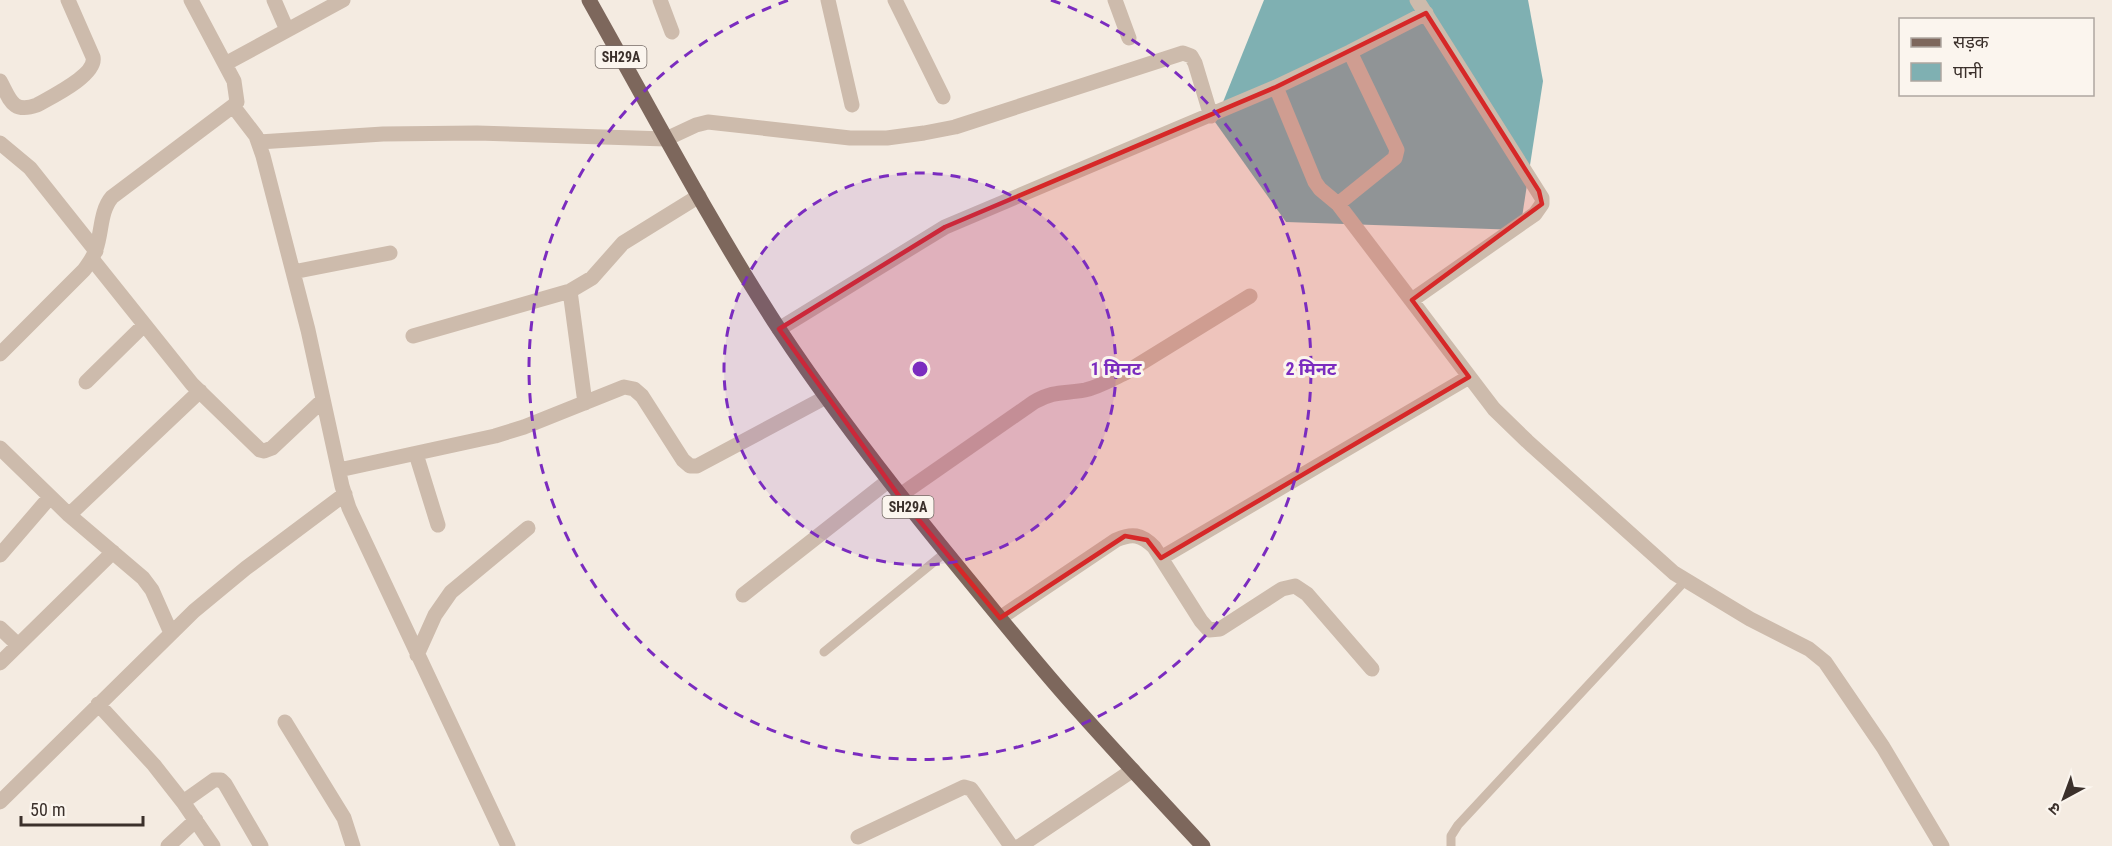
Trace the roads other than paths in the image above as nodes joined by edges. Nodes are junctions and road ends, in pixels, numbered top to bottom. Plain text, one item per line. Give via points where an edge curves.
1 (68, 0) edge
2 (191, 0) edge
3 (274, 0) edge
4 (343, 0) edge
5 (590, 0) edge
6 (660, 0) edge
7 (828, 0) edge
8 (895, 0) edge
9 (1115, 0) edge
10 (1421, 6) edge
11 (287, 30) junction
12 (672, 32) dead end
13 (1129, 38) dead end
14 (1350, 52) junction
15 (225, 64) junction
16 (0, 81) edge
17 (1276, 87) junction
18 (943, 97) dead end
19 (235, 102) junction
20 (852, 105) dead end
21 (1211, 116) junction
22 (664, 135) junction
23 (259, 142) junction
24 (0, 143) edge
25 (699, 196) junction
26 (1338, 204) junction
27 (390, 253) dead end
28 (94, 255) junction
29 (293, 272) junction
30 (570, 291) junction
31 (1250, 296) dead end
32 (1412, 300) junction
33 (144, 325) junction
34 (779, 329) junction
35 (413, 336) dead end
36 (0, 354) edge
37 (1470, 376) junction
38 (86, 382) dead end
39 (200, 392) junction
40 (826, 397) junction
41 (323, 400) junction
42 (585, 403) junction
43 (0, 448) edge
44 (416, 454) junction
45 (339, 470) junction
46 (888, 481) junction
47 (345, 494) junction
48 (899, 496) junction
49 (51, 497) junction
50 (69, 515) junction
51 (438, 525) dead end
52 (528, 528) dead end
53 (113, 552) junction
54 (946, 552) junction
55 (0, 555) edge
56 (1161, 558) junction
57 (1685, 581) junction
58 (743, 595) dead end
59 (1000, 618) junction
60 (0, 628) edge
61 (171, 633) junction
62 (18, 645) junction
63 (824, 652) dead end
64 (417, 655) junction
65 (0, 663) edge
66 (1372, 669) dead end
67 (98, 704) junction
68 (285, 722) dead end
69 (1133, 770) junction
70 (0, 802) edge
71 (183, 802) junction
72 (196, 820) junction
73 (858, 837) dead end
74 (168, 846) edge
75 (213, 846) edge
76 (261, 846) edge
77 (353, 846) edge
78 (508, 846) edge
79 (1011, 846) edge
80 (1020, 846) edge
81 (1203, 846) edge
82 (1450, 846) edge
83 (1942, 846) edge

1 - 16 street via 93,57 94,63 87,73 36,105 22,109 12,103
2 - 15 street
3 - 11 street
4 - 11 street
5 - 22 main road, SH29A
6 - 12 street
7 - 20 street
8 - 18 street
9 - 13 street
10 - 14 street
10 - 32 street via 1539,190 1542,204 1535,214
11 - 15 street
14 - 17 street
14 - 26 street via 1397,150 1395,158
15 - 19 street via 234,81
17 - 21 street
17 - 26 street via 1315,182
19 - 23 street
19 - 28 street via 112,197 105,207
21 - 22 street via 1195,63 1184,52 924,133 850,138 708,122
21 - 34 street via 945,227
22 - 23 street via 383,134
22 - 25 main road, SH29A
23 - 29 street
24 - 28 street via 30,168
25 - 30 street via 623,243 592,278
25 - 34 main road, SH29A
26 - 32 street
27 - 29 street
28 - 33 street
28 - 36 street via 84,270
29 - 41 street
30 - 35 street
30 - 42 street
31 - 48 street via 1110,380 1082,390 1051,393 1034,402
32 - 37 street
33 - 38 street
33 - 39 street
34 - 40 main road, SH29A
37 - 56 street
37 - 57 street via 1494,409 1527,441
39 - 41 street via 254,446 264,451
39 - 50 street
40 - 42 street via 693,466 682,460 634,389 624,387
40 - 46 main road, SH29A
41 - 45 street
42 - 44 street via 495,436
43 - 49 street
44 - 45 street
44 - 51 street
45 - 47 street
46 - 48 main road, SH29A
46 - 58 street
47 - 61 street via 246,568
47 - 64 street
48 - 54 main road, SH29A
49 - 50 street
49 - 55 street
50 - 53 street
52 - 64 street via 451,592 438,609
53 - 61 street via 149,585
53 - 62 street
54 - 59 main road, SH29A
54 - 63 lane
56 - 59 street via 1147,540 1125,536
56 - 66 street via 1209,630 1220,629 1282,589 1295,586 1307,594
57 - 82 lane via 1458,825
57 - 83 street via 1824,662 1883,747
59 - 69 main road, SH29A
60 - 62 street
61 - 67 street
62 - 65 street
64 - 78 street
67 - 70 street
67 - 71 street
68 - 77 street via 344,818
69 - 80 street
69 - 81 main road, SH29A
71 - 72 street
71 - 76 street via 214,780 220,780
72 - 74 street
72 - 75 street
73 - 79 street via 964,787 971,789

